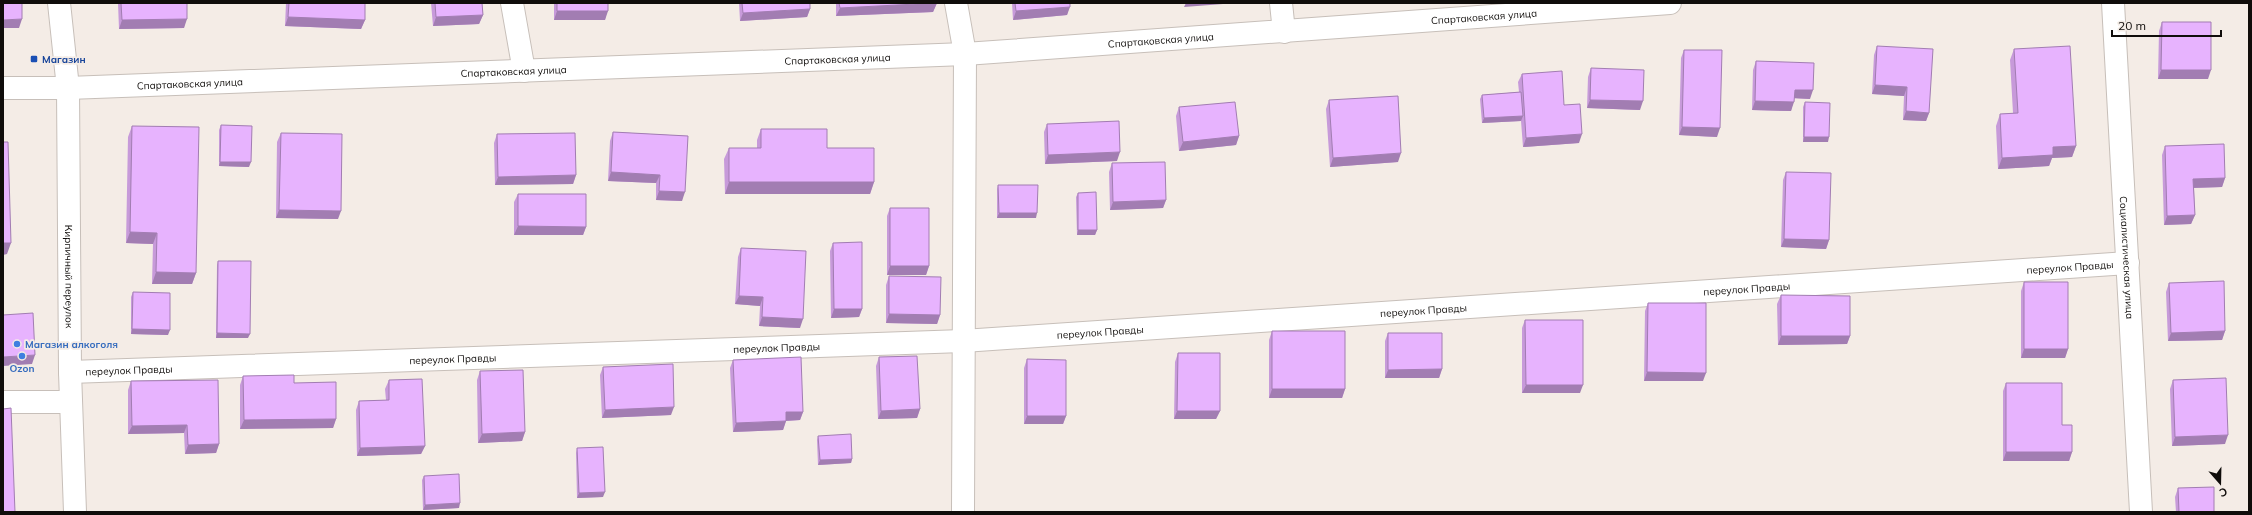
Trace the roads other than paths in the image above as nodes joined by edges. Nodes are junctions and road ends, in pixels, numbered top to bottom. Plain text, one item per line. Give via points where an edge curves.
1 (59, 3) edge
2 (512, 3) edge
3 (956, 3) edge
4 (1281, 3) edge
5 (1670, 3) edge
6 (2113, 3) edge
7 (1284, 32) junction
8 (965, 54) junction
9 (524, 71) junction
10 (3, 88) edge
11 (68, 88) junction
12 (2128, 263) junction
13 (963, 341) junction
14 (70, 372) junction
15 (3, 402) edge
16 (71, 402) junction
17 (75, 512) edge
18 (963, 512) edge
19 (2141, 512) edge

1 - 11 street, Кирпичный переулок
2 - 9 street
3 - 8 street
4 - 7 street
5 - 7 street, Спартаковская улица
6 - 12 street, Социалистическая улица
7 - 8 street, Спартаковская улица
8 - 9 street, Спартаковская улица
8 - 13 street
9 - 11 street, Спартаковская улица
10 - 11 street, Спартаковская улица
11 - 14 street, Кирпичный переулок
12 - 13 street, переулок Правды
12 - 19 street, Социалистическая улица
13 - 14 street, переулок Правды
13 - 18 street
14 - 16 street, Кирпичный переулок
15 - 16 street
16 - 17 street, Кирпичный переулок

